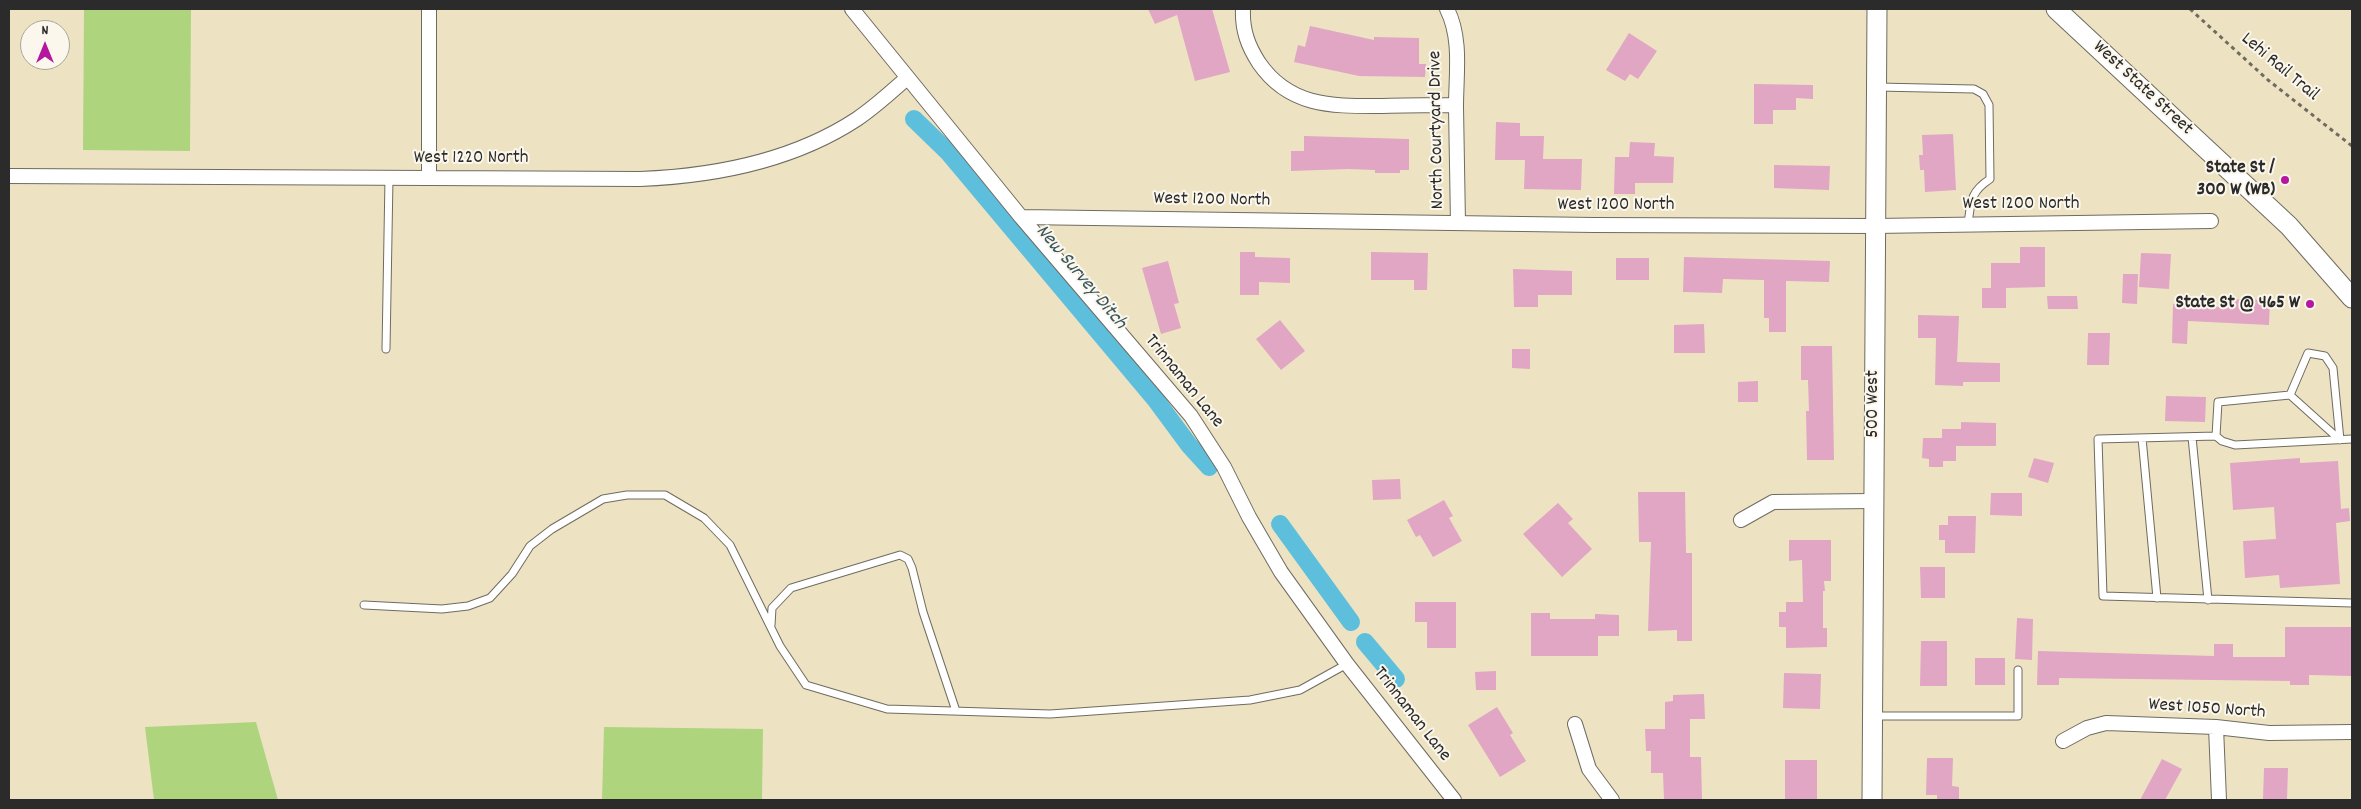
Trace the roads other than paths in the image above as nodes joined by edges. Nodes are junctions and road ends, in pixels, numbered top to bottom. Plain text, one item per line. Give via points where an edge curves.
1 (429, 9) edge
2 (852, 9) edge
3 (1243, 9) edge
4 (1447, 9) edge
5 (1877, 9) edge
6 (2056, 9) edge
7 (907, 78) junction
8 (1876, 87) junction
9 (1456, 105) junction
10 (9, 176) edge
11 (389, 178) junction
12 (429, 178) junction
13 (1021, 217) junction
14 (1458, 222) junction
15 (2211, 222) dead end
16 (1968, 224) junction
17 (1875, 226) junction
18 (2352, 298) edge
19 (386, 348) dead end
20 (2290, 395) junction
21 (2216, 436) junction
22 (2192, 437) junction
23 (2142, 438) junction
24 (2352, 439) edge
25 (2340, 440) junction
26 (1874, 501) junction
27 (1741, 520) dead end
28 (2157, 598) junction
29 (2208, 600) junction
30 (2352, 603) edge
31 (364, 605) dead end
32 (771, 626) junction
33 (1348, 664) junction
34 (2018, 670) dead end
35 (956, 711) junction
36 (1872, 716) junction
37 (1575, 724) dead end
38 (2216, 727) junction
39 (2352, 732) edge
40 (2063, 741) dead end
41 (1454, 800) edge
42 (1612, 800) edge
43 (1872, 800) edge
44 (2219, 800) edge

1 - 12 street
2 - 7 street, Trinnaman Lane
3 - 9 street via 1248,46 1265,71 1286,90 1320,104
4 - 9 street, North Courtyard Drive via 1458,54
5 - 8 main road, 500 West
6 - 18 main road, West State Street via 2289,226
7 - 12 street, West 1220 North via 857,119 824,138 747,166 689,177 640,179
7 - 13 street, Trinnaman Lane
8 - 16 lane via 1974,89 1982,94 1989,105 1990,179 1978,187 1972,198
8 - 17 main road, 500 West
9 - 14 street, North Courtyard Drive
10 - 11 street, West 1220 North
11 - 12 street, West 1220 North
11 - 19 lane
13 - 14 street, West 1200 North
13 - 33 street, Trinnaman Lane via 1191,416 1224,467 1281,572
14 - 17 street, West 1200 North
15 - 16 street, West 1200 North
16 - 17 street, West 1200 North
17 - 26 main road, 500 West
20 - 21 lane via 2218,402
20 - 25 lane
20 - 25 lane via 2308,353 2325,356 2333,368
21 - 22 lane
21 - 25 lane via 2235,445
22 - 23 lane
22 - 29 lane
23 - 28 lane
23 - 28 lane via 2098,439 2103,596
24 - 25 lane
26 - 27 street via 1773,502
26 - 36 main road, 500 West
28 - 29 lane
29 - 30 lane
31 - 32 lane via 442,609 468,606 490,598 512,574 530,546 552,529 603,499 665,495 704,518 730,545
32 - 35 lane via 806,685 887,708
32 - 35 lane via 772,608 791,588 900,555 908,559 912,568
33 - 35 lane via 1300,690 1250,700 1050,714
33 - 41 street, Trinnaman Lane
34 - 36 lane via 2018,716
36 - 43 main road, 500 West
37 - 42 street via 1589,770
38 - 39 street, West 1050 North via 2269,733
38 - 40 street, West 1050 North via 2106,723 2087,728
38 - 44 street

